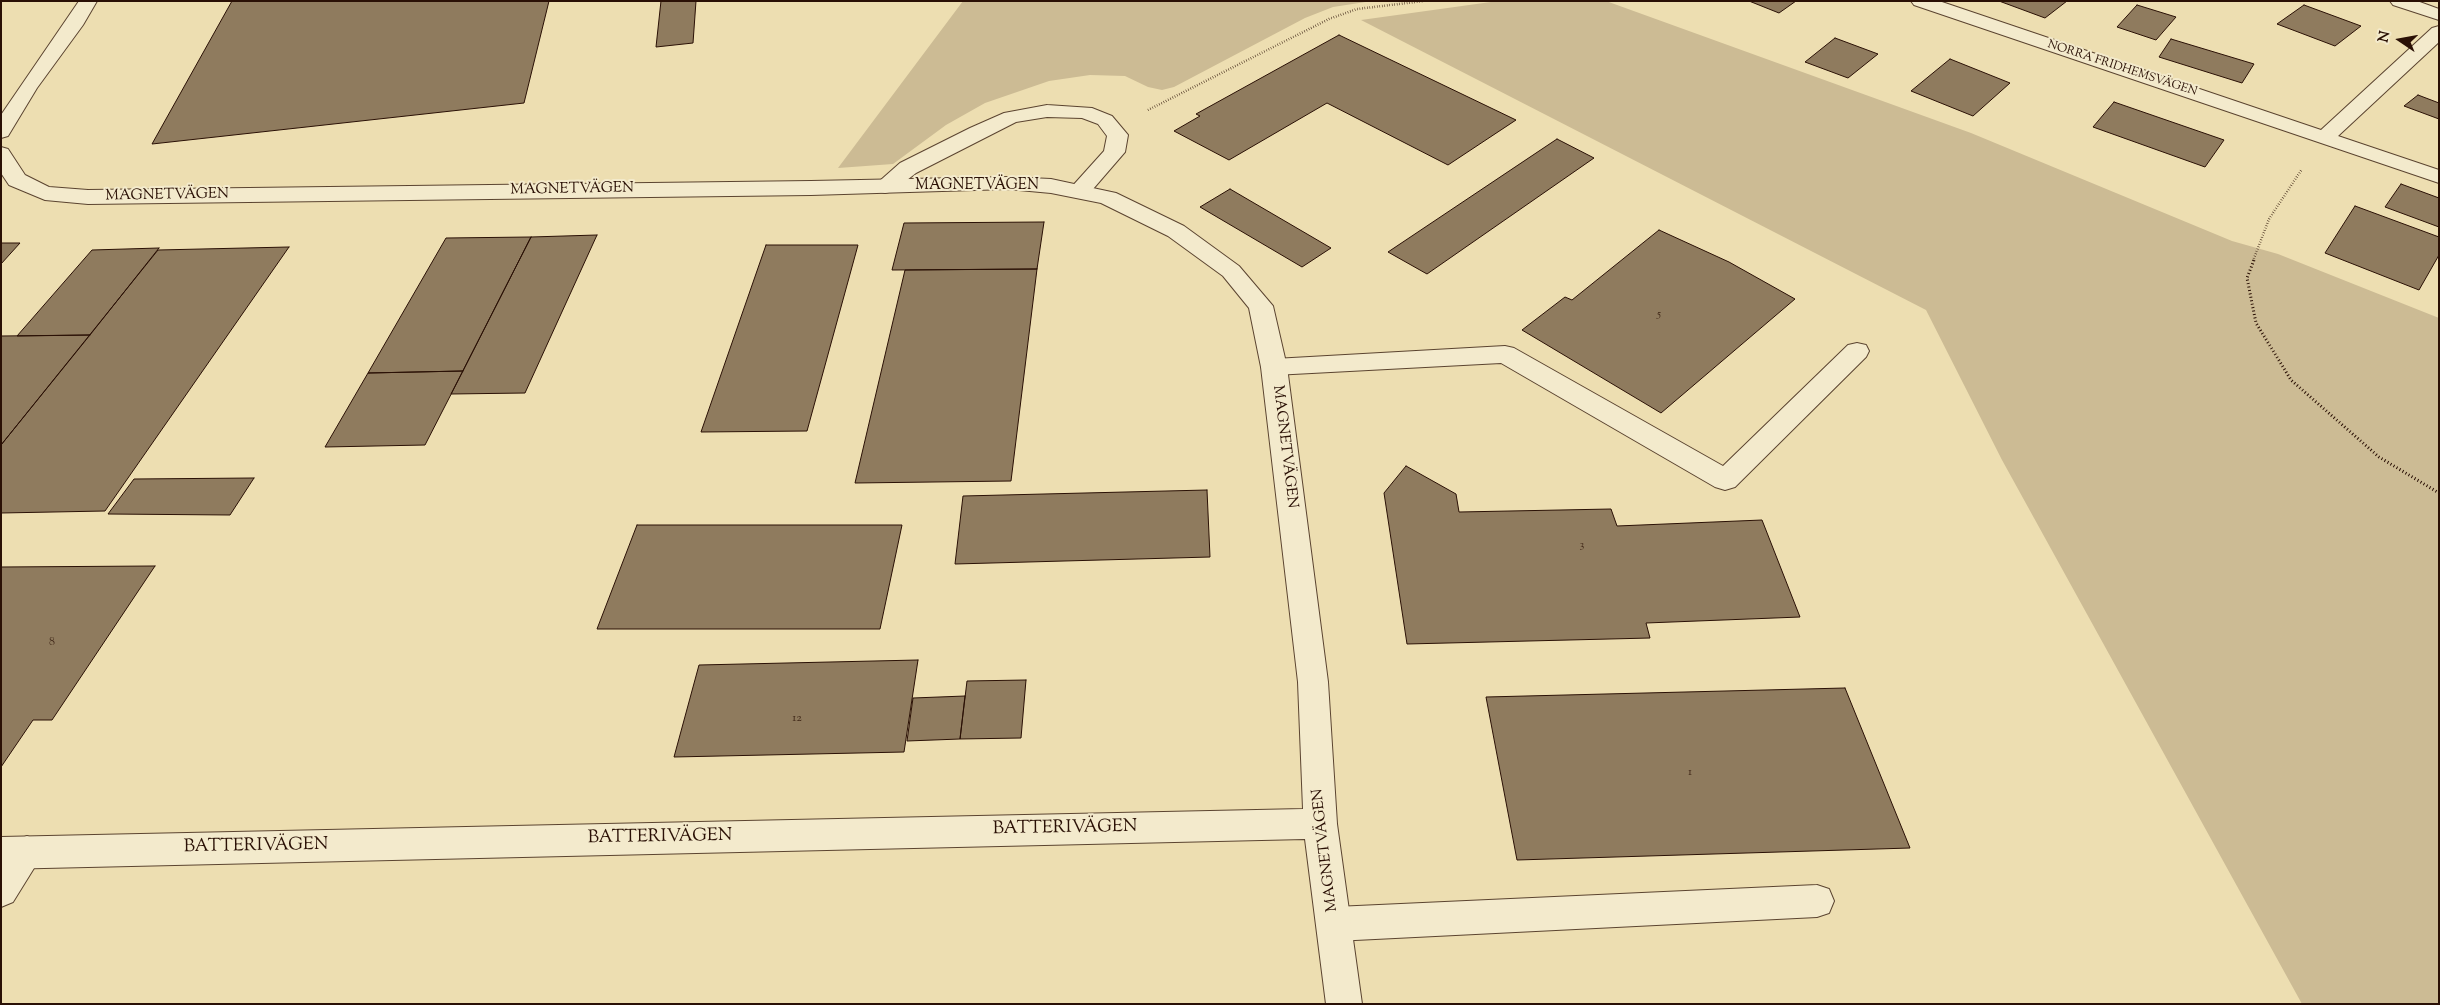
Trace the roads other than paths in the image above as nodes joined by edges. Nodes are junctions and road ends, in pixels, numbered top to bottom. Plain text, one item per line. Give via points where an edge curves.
1 (88, 1) edge
2 (1920, 1) edge
3 (2399, 1) edge
4 (2439, 15) edge
5 (2439, 32) edge
6 (1, 132) edge
7 (2325, 137) junction
8 (1, 153) edge
9 (2439, 177) edge
10 (885, 186) junction
11 (1079, 191) junction
12 (1857, 351) dead end
13 (1274, 367) junction
14 (1320, 824) junction
15 (14, 853) edge
16 (1, 891) edge
17 (1817, 901) dead end
18 (1335, 924) junction
19 (1344, 1004) edge

1 - 6 street
2 - 7 street, NORRA FRIDHEMSVÄGEN
3 - 4 street
5 - 7 street
7 - 9 street, NORRA FRIDHEMSVÄGEN
8 - 10 street, MAGNETVÄGEN via 17,180 45,193 88,197
10 - 11 street, MAGNETVÄGEN via 1008,183
10 - 11 street via 908,168 1011,117 1047,111 1085,112 1106,120 1118,135 1114,152
11 - 13 street, MAGNETVÄGEN via 1108,198 1176,231 1231,272 1261,306
12 - 13 street via 1725,480 1505,354
13 - 14 street, MAGNETVÄGEN via 1313,682
14 - 15 street, BATTERIVÄGEN
14 - 18 street, MAGNETVÄGEN
15 - 16 street
17 - 18 street
18 - 19 street, MAGNETVÄGEN

